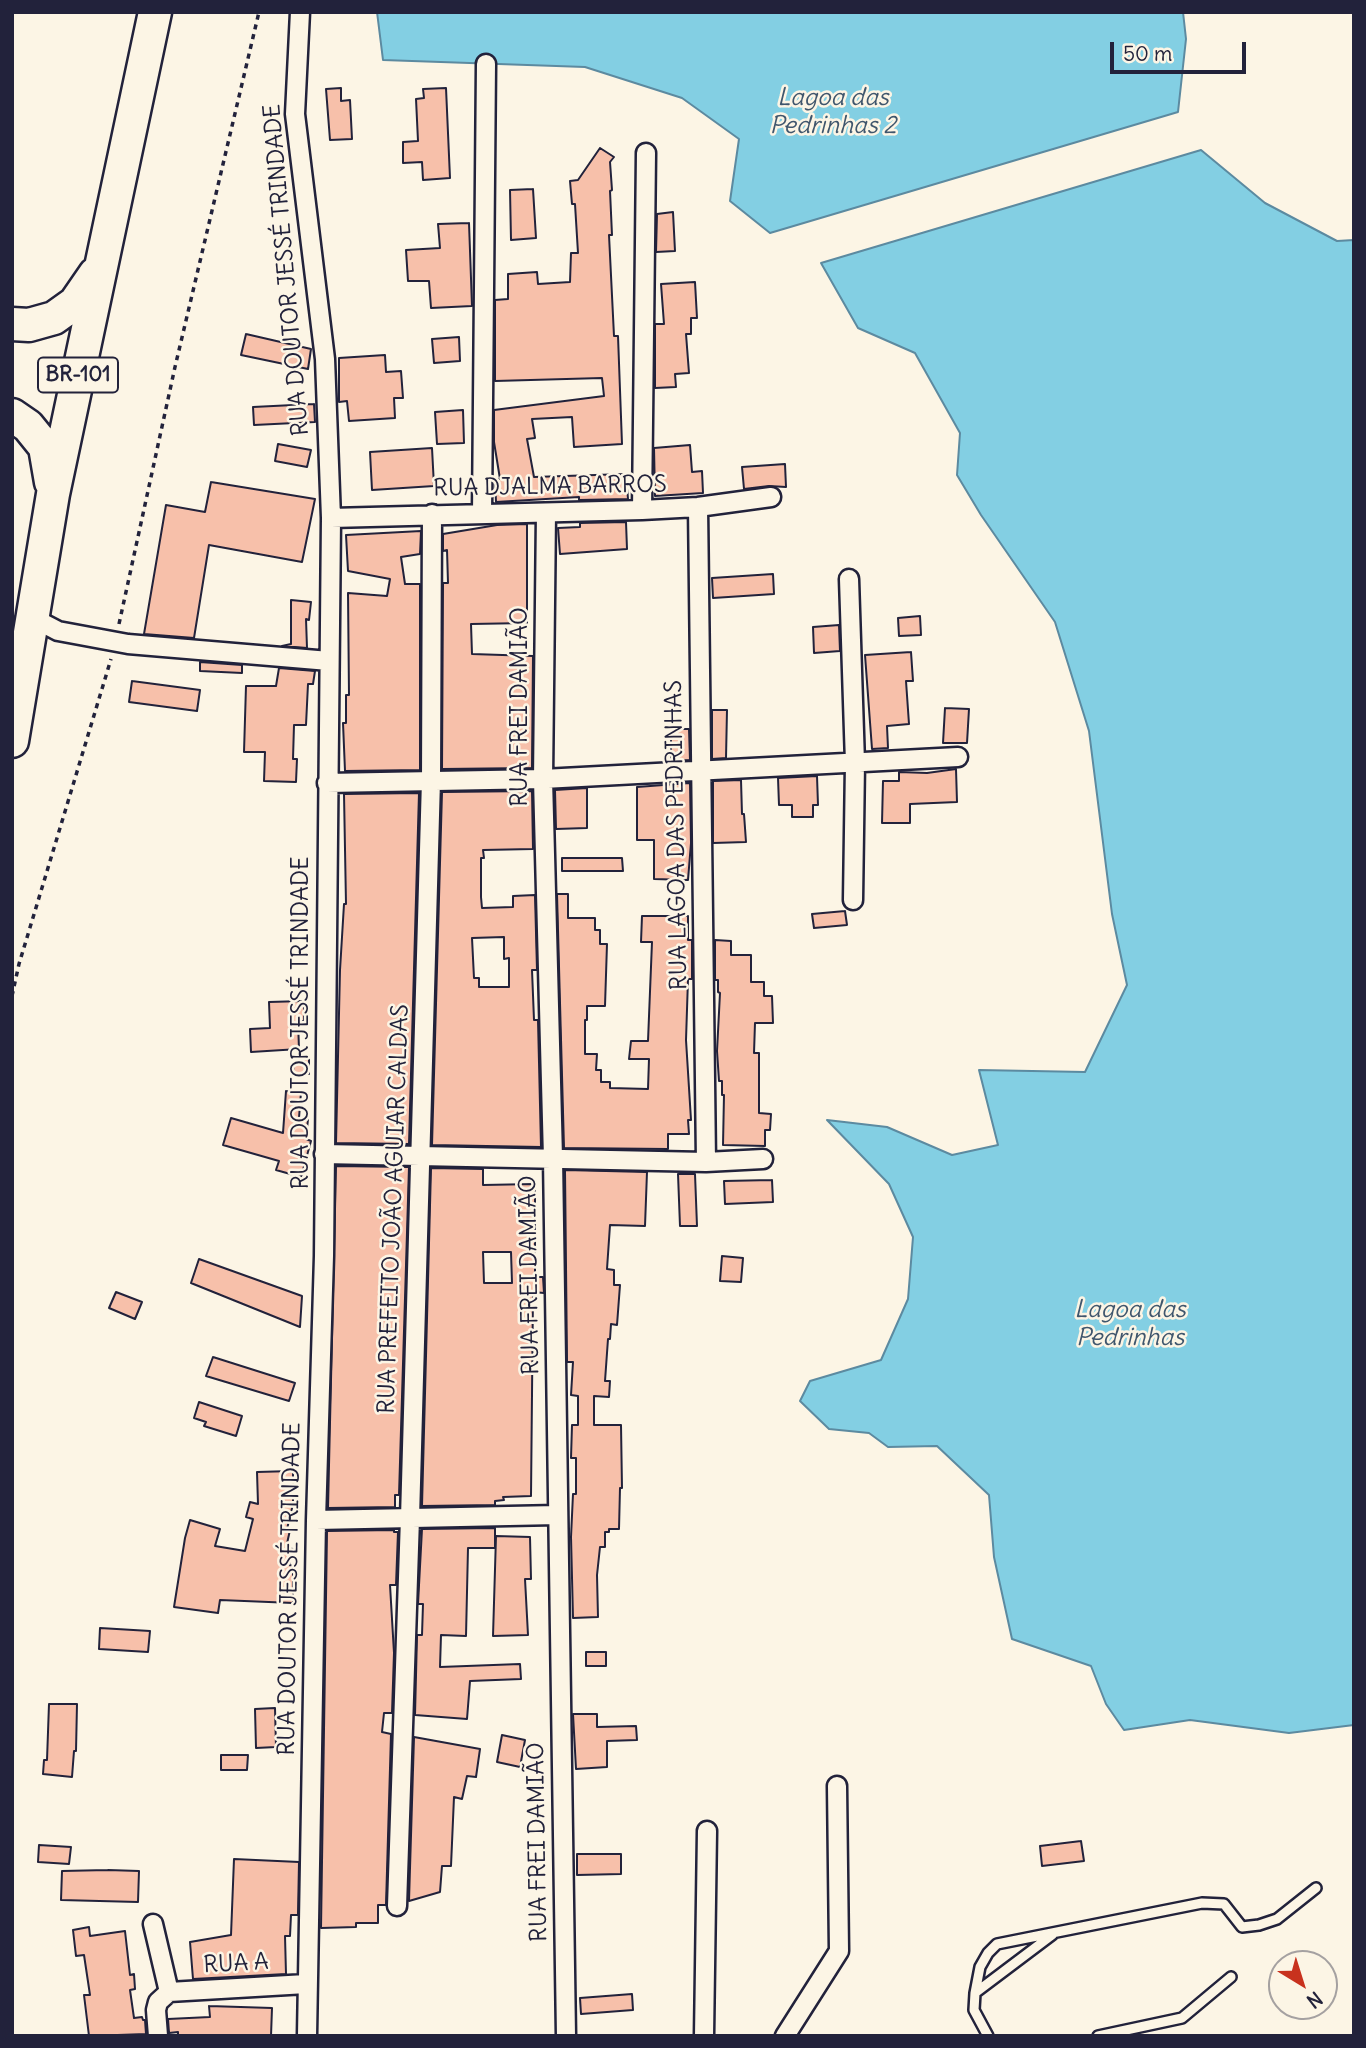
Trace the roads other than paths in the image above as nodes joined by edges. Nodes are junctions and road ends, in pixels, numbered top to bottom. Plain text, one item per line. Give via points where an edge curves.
1 (155, 12) edge
2 (300, 12) edge
3 (486, 65) dead end
4 (646, 153) dead end
5 (102, 264) junction
6 (12, 324) edge
7 (12, 415) edge
8 (54, 494) junction
9 (771, 497) dead end
10 (698, 508) junction
11 (642, 510) junction
12 (482, 513) junction
13 (546, 513) junction
14 (432, 514) junction
15 (331, 518) junction
16 (849, 579) dead end
17 (33, 618) junction
18 (328, 661) junction
19 (12, 741) edge
20 (958, 757) dead end
21 (855, 763) junction
22 (701, 771) junction
23 (543, 779) junction
24 (430, 780) junction
25 (327, 783) junction
26 (853, 900) dead end
27 (324, 1154) junction
28 (420, 1155) junction
29 (553, 1158) junction
30 (764, 1159) dead end
31 (706, 1162) junction
32 (557, 1515) junction
33 (410, 1518) junction
34 (316, 1520) junction
35 (836, 1786) dead end
36 (707, 1831) dead end
37 (1316, 1888) dead end
38 (397, 1906) dead end
39 (153, 1924) dead end
40 (1056, 1932) junction
41 (1231, 1977) dead end
42 (306, 1984) junction
43 (169, 1992) junction
44 (975, 1993) junction
45 (158, 2036) edge
46 (307, 2036) edge
47 (566, 2036) edge
48 (704, 2036) edge
49 (785, 2036) edge
50 (988, 2036) edge
51 (1098, 2036) edge

1 - 5 highway, BR-101
2 - 15 street, RUA DOUTOR JESSÉ TRINDADE via 295,114 325,359
3 - 12 street
4 - 11 street
5 - 6 highway via 65,311 42,323
5 - 8 highway, BR-101
7 - 8 highway via 45,447
8 - 17 highway, BR-101
9 - 10 street, RUA DJALMA BARROS
10 - 11 street, RUA DJALMA BARROS
10 - 22 street, RUA LAGOA DAS PEDRINHAS
11 - 13 street, RUA DJALMA BARROS
12 - 13 street, RUA DJALMA BARROS
12 - 14 street, RUA DJALMA BARROS
13 - 23 street, RUA FREI DAMIÃO
14 - 15 street, RUA DJALMA BARROS
14 - 24 street, RUA PREFEITO JOÃO AGUIAR CALDAS
15 - 18 street, RUA DOUTOR JESSÉ TRINDADE
16 - 21 street
17 - 18 street via 58,631 116,642
17 - 19 highway, BR-101
18 - 25 street, RUA DOUTOR JESSÉ TRINDADE
20 - 21 street
21 - 22 street
21 - 26 street
22 - 23 street
22 - 31 street, RUA LAGOA DAS PEDRINHAS
23 - 24 street
23 - 29 street, RUA FREI DAMIÃO
24 - 25 street
24 - 28 street, RUA PREFEITO JOÃO AGUIAR CALDAS
25 - 27 street, RUA DOUTOR JESSÉ TRINDADE
27 - 28 street
27 - 34 street, RUA DOUTOR JESSÉ TRINDADE
28 - 29 street
28 - 33 street, RUA PREFEITO JOÃO AGUIAR CALDAS
29 - 31 street
29 - 32 street, RUA FREI DAMIÃO
30 - 31 street
32 - 33 street
32 - 47 street, RUA FREI DAMIÃO
33 - 34 street
33 - 38 street, RUA PREFEITO JOÃO AGUIAR CALDAS
34 - 42 street, RUA DOUTOR JESSÉ TRINDADE
35 - 49 street via 839,1951
36 - 48 street
37 - 40 lane via 1277,1919 1259,1925 1242,1927 1224,1904 1202,1903
39 - 43 street
40 - 44 lane
40 - 44 lane via 997,1944 980,1967
41 - 51 lane via 1182,2018
42 - 43 street, RUA A
42 - 46 street, RUA DOUTOR JESSÉ TRINDADE
43 - 45 street via 158,2002
44 - 50 lane via 974,2010

